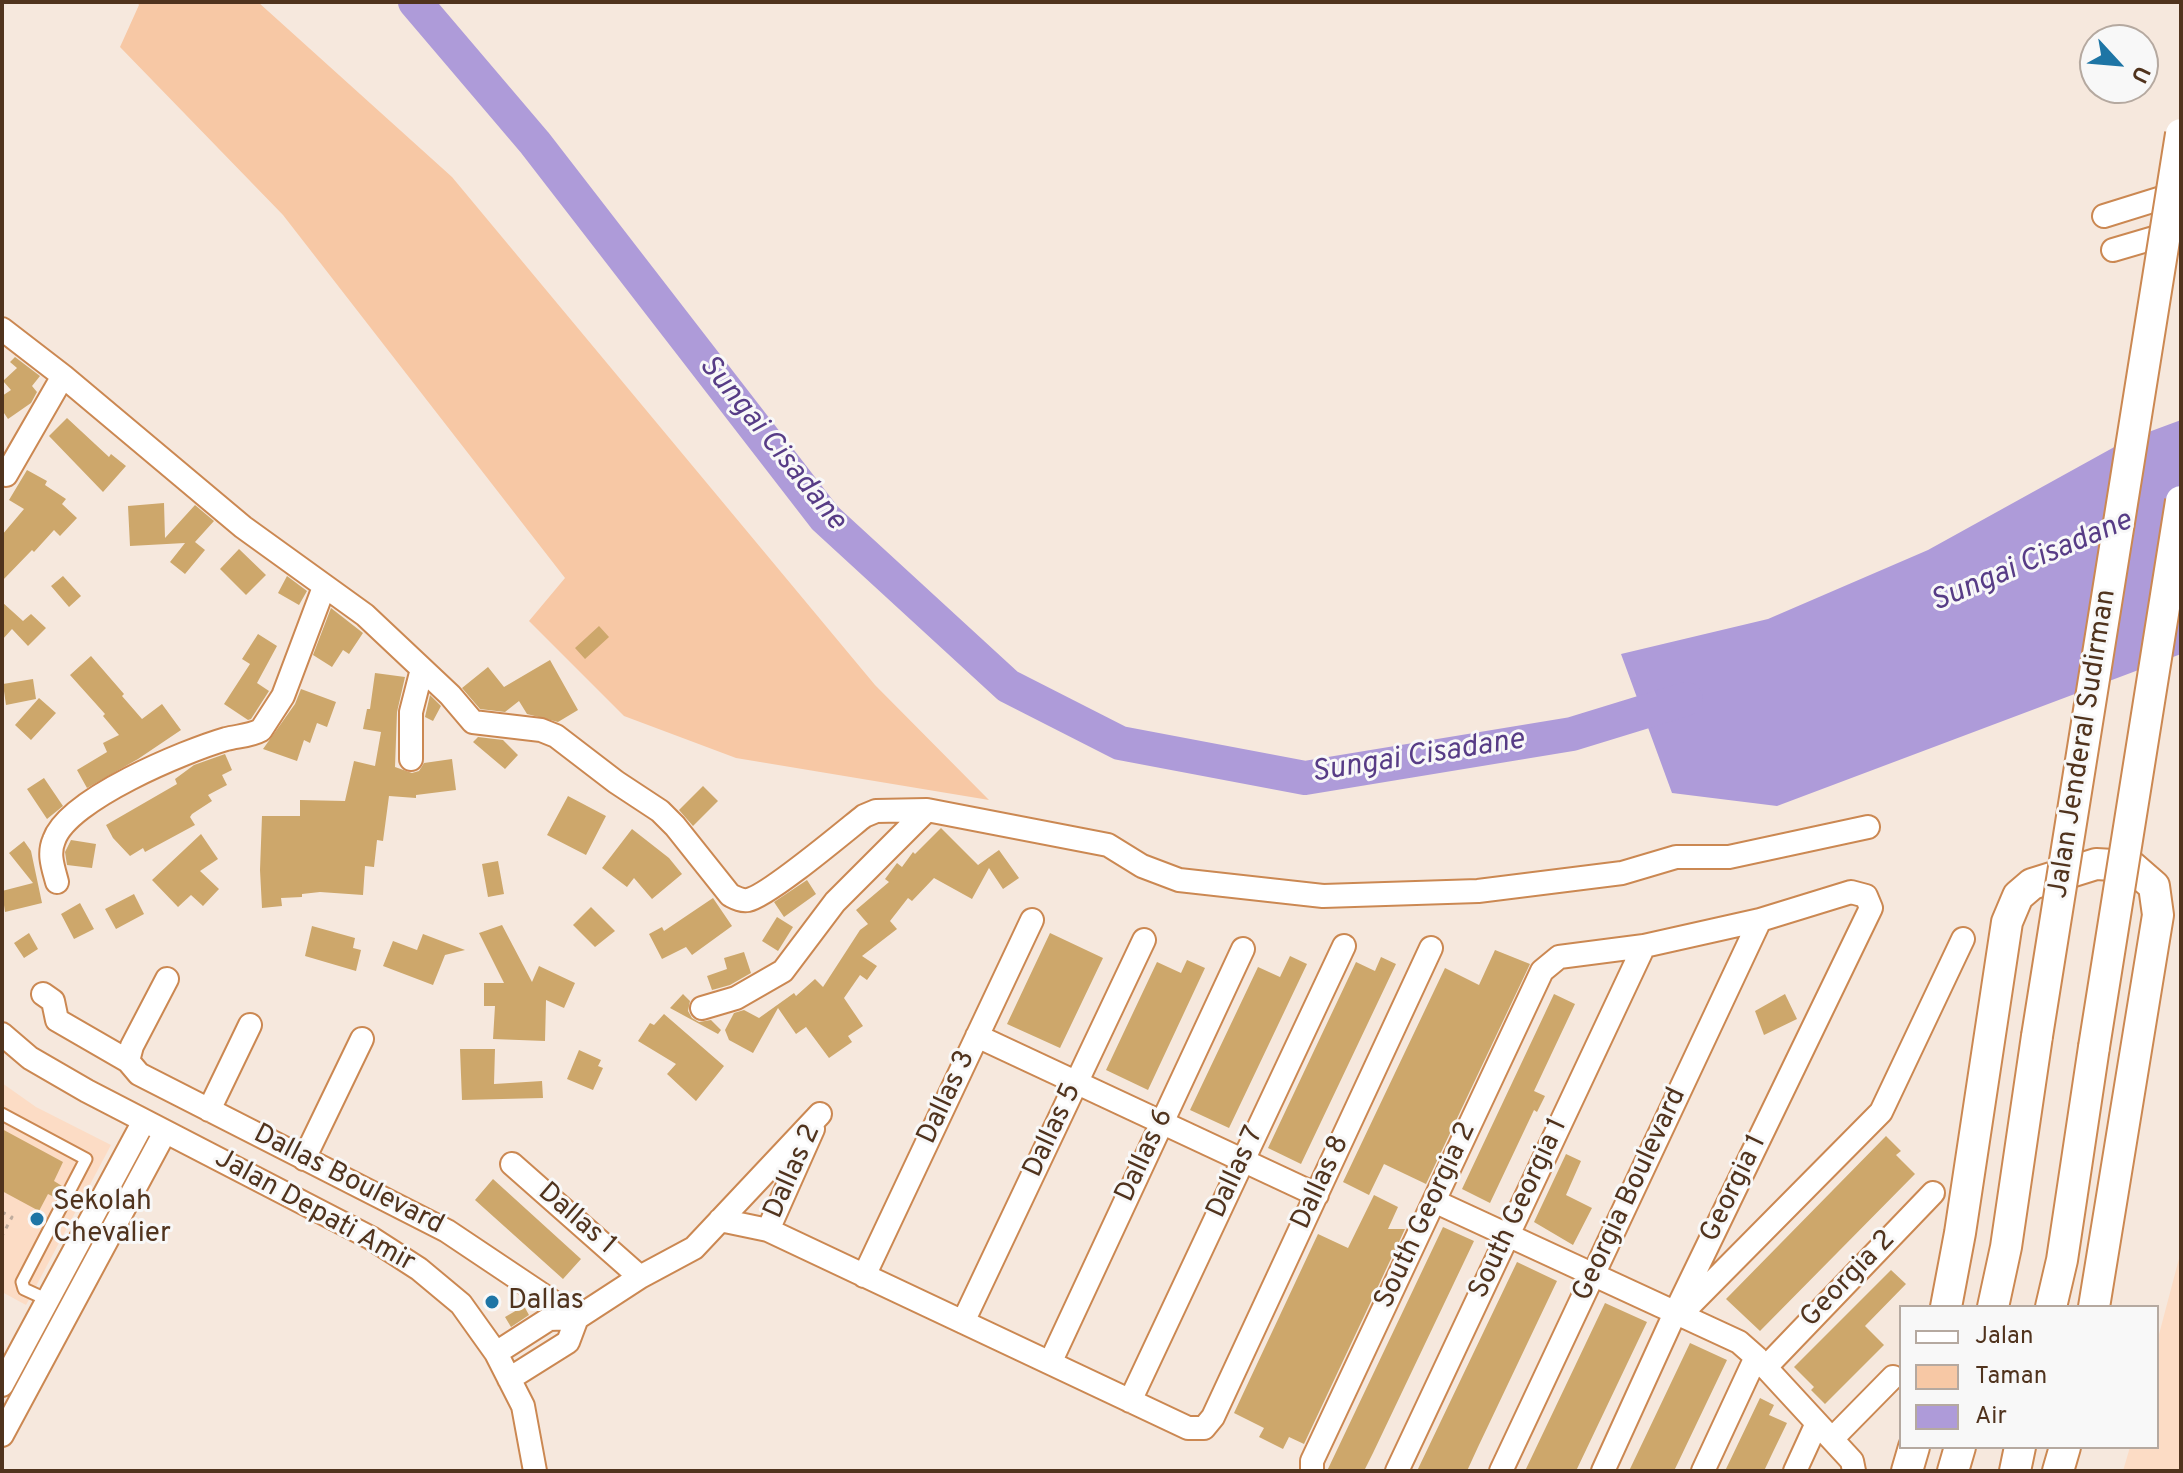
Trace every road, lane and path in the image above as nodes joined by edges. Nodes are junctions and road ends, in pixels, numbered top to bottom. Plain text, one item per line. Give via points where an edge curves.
1 (2181, 134) edge
2 (2181, 192) edge
3 (2104, 216) dead end
4 (2181, 230) edge
5 (2113, 250) dead end
6 (2, 329) edge
7 (63, 376) junction
8 (6, 475) dead end
9 (2181, 501) edge
10 (324, 587) junction
11 (422, 669) junction
12 (411, 759) dead end
13 (927, 810) junction
14 (1868, 827) dead end
15 (57, 882) dead end
16 (1032, 920) dead end
17 (1760, 920) junction
18 (1963, 939) dead end
19 (1144, 940) dead end
20 (1344, 946) dead end
21 (1644, 946) junction
22 (1431, 948) dead end
23 (1243, 949) dead end
24 (167, 979) dead end
25 (43, 994) dead end
26 (702, 1008) dead end
27 (250, 1025) dead end
28 (2, 1034) edge
29 (977, 1036) junction
30 (362, 1039) dead end
31 (130, 1054) junction
32 (1077, 1083) junction
33 (209, 1110) junction
34 (2, 1114) edge
35 (144, 1121) junction
36 (1162, 1123) junction
37 (165, 1132) junction
38 (304, 1159) junction
39 (1243, 1160) junction
40 (512, 1164) dead end
41 (1933, 1193) dead end
42 (1317, 1195) junction
43 (1434, 1201) junction
44 (2, 1212) edge
45 (720, 1220) junction
46 (768, 1230) junction
47 (1508, 1235) junction
48 (2, 1236) edge
49 (1593, 1275) junction
50 (864, 1276) junction
51 (640, 1277) junction
52 (48, 1300) junction
53 (1946, 1305) edge
54 (1993, 1305) edge
55 (2051, 1305) edge
56 (2094, 1305) edge
57 (1677, 1314) junction
58 (577, 1318) junction
59 (963, 1322) junction
60 (496, 1353) junction
61 (1761, 1362) junction
62 (1050, 1363) junction
63 (1893, 1377) dead end
64 (509, 1379) junction
65 (2, 1385) edge
66 (1130, 1401) junction
67 (1825, 1431) junction
68 (2, 1435) edge
69 (1913, 1449) edge
70 (1959, 1449) edge
71 (2020, 1449) edge
72 (2064, 1449) edge
73 (1312, 1466) edge
74 (535, 1471) edge
75 (1397, 1471) edge
76 (1501, 1471) edge
77 (1603, 1471) edge
78 (1703, 1471) edge
79 (1795, 1471) edge
80 (1854, 1471) edge
81 (1907, 1471) edge
82 (1953, 1471) edge
83 (2015, 1471) edge
84 (2058, 1471) edge

1 - 54 main road, Jalan Jenderal Sudirman, bridge
2 - 3 street
4 - 5 street
6 - 7 street
7 - 8 street
7 - 10 street via 243,527
9 - 55 main road, Jalan Jenderal Sudirman, bridge
10 - 11 street via 365,615
10 - 15 street via 283,696 261,730 201,748 122,782 69,818 57,832 50,855
11 - 12 street via 411,712
11 - 13 street via 473,722 550,733 660,811 730,895 742,900 753,899 871,813
13 - 14 street via 1108,845 1179,880 1323,896 1478,891 1622,873 1676,857 1729,857
13 - 26 street via 835,902 783,971 736,998
16 - 29 street, Dallas 3
17 - 21 street
17 - 49 street, Georgia Boulevard
17 - 57 street, Georgia 1 via 1851,892 1866,896 1871,908
18 - 57 street, Georgia 1 via 1881,1112
19 - 32 street, Dallas 5
20 - 39 street, Dallas 7
21 - 43 street, South Georgia 2 via 1559,957 1542,971
21 - 47 street, South Georgia 1
22 - 42 street, Dallas 8
23 - 36 street, Dallas 6
24 - 31 street
25 - 31 street, Dallas Boulevard via 53,1001 57,1020
27 - 33 street
28 - 35 street, Jalan Depati Amir via 30,1058
29 - 32 street
29 - 50 street, Dallas 3
30 - 38 street
31 - 33 street, Dallas Boulevard via 139,1074
32 - 36 street
32 - 59 street, Dallas 5
33 - 38 street, Dallas Boulevard
34 - 52 lane via 86,1159 22,1282 24,1289
35 - 37 street, Jalan Depati Amir
35 - 52 street
36 - 39 street
36 - 62 street, Dallas 6
37 - 60 street, Jalan Depati Amir via 371,1238 419,1269 461,1304
37 - 68 street
38 - 58 street, Dallas Boulevard via 447,1231
39 - 42 street
39 - 66 street, Dallas 7
40 - 51 street, Dallas 1
41 - 61 street, Georgia 2
42 - 66 street, Dallas 8 via 1204,1428 1188,1428
43 - 47 street
43 - 73 street, South Georgia 2
44 - 48 path via 12,1217
45 - 46 street
45 - 46 street, Dallas 2 via 820,1114
45 - 51 street via 694,1248
46 - 50 street
47 - 49 street
47 - 75 street, South Georgia 1
49 - 57 street
49 - 76 street, Georgia Boulevard
50 - 59 street
51 - 58 street
52 - 65 street
53 - 56 main road via 2007,922 2018,896 2032,884 2096,864 2131,866 2154,886 2158,915
57 - 61 street via 1739,1342
57 - 77 street, Georgia 1
58 - 60 street via 549,1319
58 - 64 street via 568,1342
59 - 62 street
60 - 64 street, Jalan Depati Amir
61 - 67 street
61 - 78 street, Georgia 2
62 - 66 street
63 - 67 street
64 - 74 street, Jalan Depati Amir via 523,1406
67 - 79 street
67 - 80 street via 1852,1461
69 - 81 main road
70 - 82 main road
71 - 83 main road
72 - 84 main road

